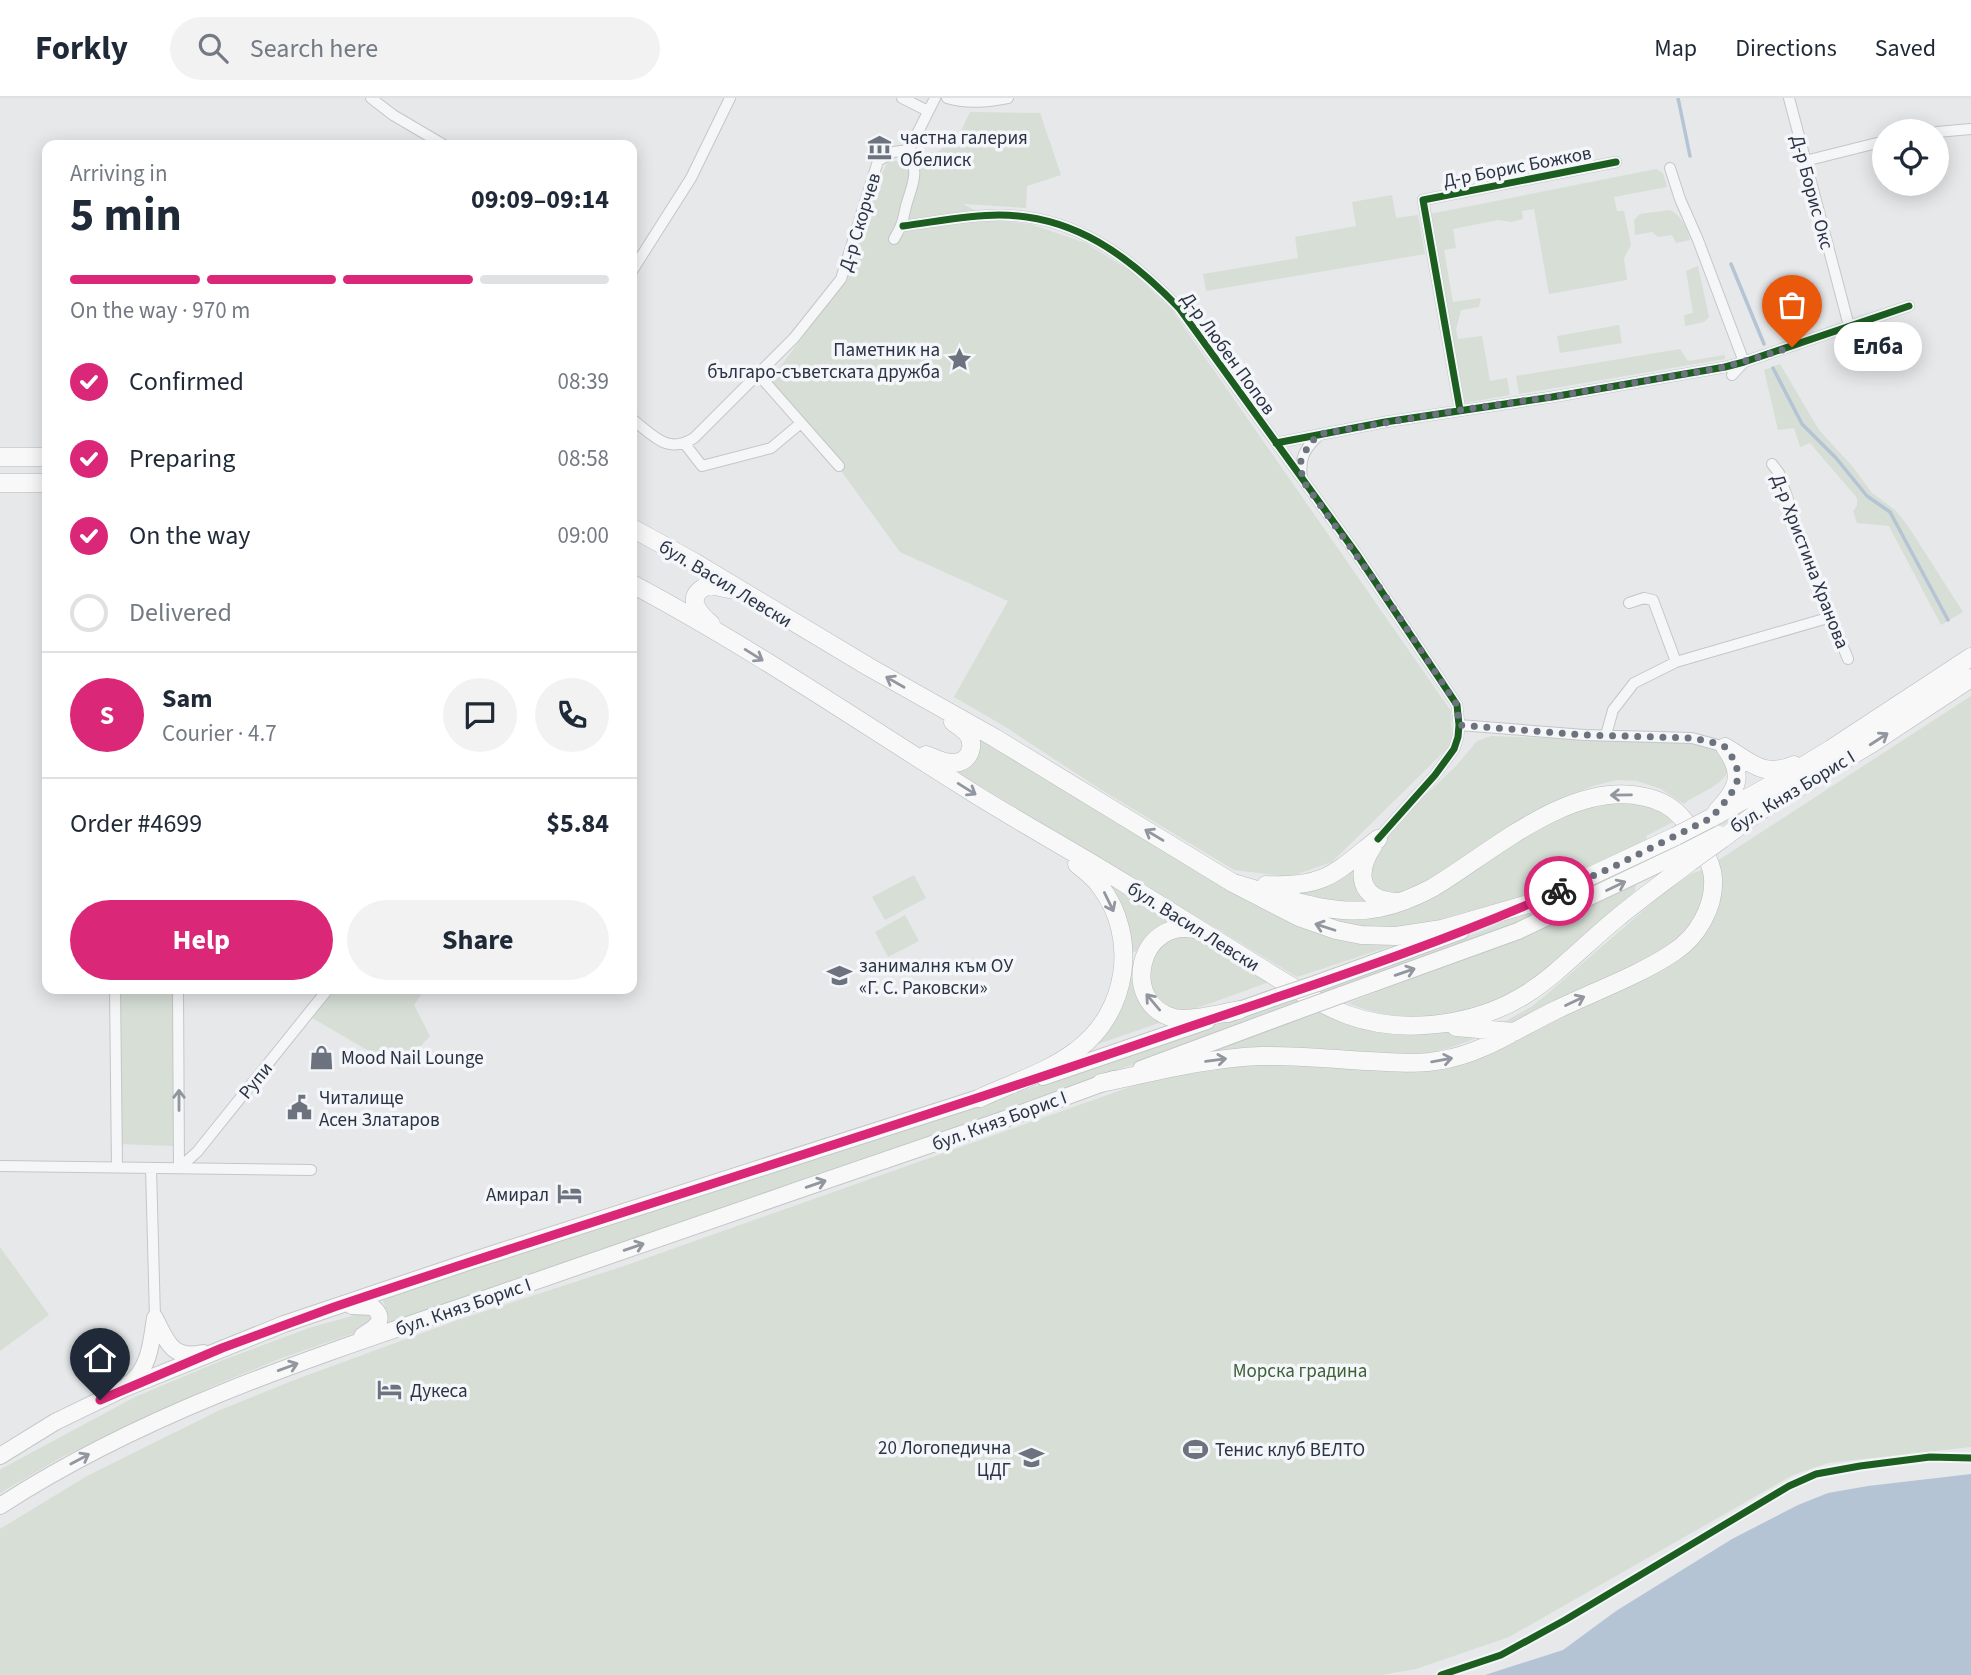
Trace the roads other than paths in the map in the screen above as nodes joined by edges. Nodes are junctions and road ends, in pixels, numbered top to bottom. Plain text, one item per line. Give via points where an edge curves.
1 (372, 98) edge
2 (730, 98) edge
3 (902, 98) edge
4 (935, 98) edge
5 (947, 98) edge
6 (1008, 98) edge
7 (1789, 98) edge
8 (928, 111) junction
9 (1971, 129) edge
10 (1949, 131) edge
11 (436, 140) edge
12 (1872, 144) edge
13 (909, 150) junction
14 (1805, 161) junction
15 (1616, 162) dead end
16 (1670, 168) dead end
17 (903, 226) junction
18 (894, 239) dead end
19 (637, 263) edge
20 (1909, 306) dead end
21 (1849, 326) junction
22 (1744, 362) junction
23 (758, 374) junction
24 (1732, 375) dead end
25 (1460, 410) junction
26 (637, 423) edge
27 (801, 423) junction
28 (1320, 434) junction
29 (1276, 443) junction
30 (685, 444) junction
31 (7, 457) edge
32 (42, 457) edge
33 (1772, 464) dead end
34 (839, 466) dead end
35 (1303, 481) junction
36 (5, 483) edge
37 (42, 483) edge
38 (637, 531) edge
39 (637, 587) edge
40 (746, 594) junction
41 (1629, 603) dead end
42 (1831, 617) junction
43 (729, 639) junction
44 (1971, 657) edge
45 (1848, 659) dead end
46 (1676, 662) junction
47 (1971, 678) edge
48 (925, 699) junction
49 (1459, 725) junction
50 (1606, 735) junction
51 (897, 744) junction
52 (1725, 747) junction
53 (1831, 749) junction
54 (1758, 812) joint
55 (1717, 830) junction
56 (1045, 837) junction
57 (1378, 839) junction
58 (1687, 857) junction
59 (1212, 871) junction
60 (1233, 883) junction
61 (1535, 902) junction
62 (1399, 903) junction
63 (1202, 931) junction
64 (115, 994) edge
65 (178, 994) edge
66 (324, 994) edge
67 (1239, 1010) junction
68 (1428, 1025) junction
69 (1514, 1032) junction
70 (1101, 1083) junction
71 (980, 1098) junction
72 (0, 1166) edge
73 (117, 1167) junction
74 (151, 1168) junction
75 (179, 1168) junction
76 (311, 1170) dead end
77 (334, 1307) junction
78 (155, 1318) junction
79 (345, 1347) junction
80 (222, 1348) junction
81 (123, 1390) junction
82 (0, 1458) edge
83 (39, 1480) junction
84 (0, 1497) edge
85 (0, 1506) edge

1 - 11 street
2 - 19 street via 691,178
3 - 8 street
4 - 8 street
5 - 6 street via 988,102
7 - 14 street, Д-р Борис Окс
8 - 13 street
9 - 10 street
12 - 14 street
13 - 17 street via 915,182
13 - 23 street, Д-р Скорчев via 878,161 841,279
14 - 21 street, Д-р Борис Окс
15 - 25 street, Д-р Борис Божков via 1423,200
16 - 22 street
17 - 18 street
17 - 29 street, Д-р Любен Попов via 1024,216 1101,242 1132,263 1179,308
20 - 21 street
21 - 22 street
22 - 24 street
22 - 25 street
23 - 27 street
23 - 30 street, Д-р Скорчев
25 - 28 street
26 - 30 street via 664,444
27 - 30 street via 771,448 702,466
27 - 34 street
28 - 29 street
28 - 35 street via 1300,463
29 - 35 street, Д-р Любен Попов
31 - 32 highway
31 - 36 highway via 21,462 24,471 21,478
33 - 42 street, Д-р Христина Хранова
35 - 49 street, Д-р Любен Попов via 1457,705
36 - 37 highway
38 - 40 highway, бул. Васил Левски
39 - 43 highway, бул. Васил Левски
40 - 43 highway via 710,585 695,597 698,612
48 -> 40 highway, бул. Васил Левски
41 - 46 street via 1653,600
42 - 45 street, Д-р Христина Хранова
42 - 46 street
43 -> 51 highway, бул. Васил Левски
44 - 53 highway, бул. Княз Борис I
46 - 50 street via 1634,683 1613,710
54 -> 47 highway, бул. Княз Борис I
48 - 51 highway via 967,734 971,744 968,756 950,763
59 -> 48 highway, бул. Васил Левски
49 - 50 street
49 - 57 street via 1454,750
50 - 52 street via 1692,738
51 -> 56 highway, бул. Васил Левски
52 - 53 highway via 1772,771
52 - 55 highway via 1735,763 1737,782
53 - 55 highway, бул. Княз Борис I via 1780,780
54 - 55 highway, бул. Васил Левски
55 - 58 highway, бул. Васил Левски, bridge
55 - 61 highway, бул. Княз Борис I, bridge via 1676,836
56 - 63 highway, бул. Васил Левски
56 -> 71 highway via 1092,877 1110,904 1123,953 1120,988 1105,1021 1078,1050
57 - 59 highway via 1337,872 1307,884 1265,885
57 - 62 highway via 1364,862 1363,881 1375,898
58 - 68 highway, бул. Васил Левски via 1522,998 1474,1017
70 -> 58 main road, бул. Княз Борис I, bridge via 1518,930
59 - 60 highway, бул. Васил Левски
61 -> 60 highway, бул. Васил Левски via 1429,932 1373,936 1311,922
60 - 62 highway via 1333,910 1360,911
61 - 67 main road, бул. Княз Борис I, bridge
69 -> 62 highway via 1663,958 1693,935 1707,914 1714,880 1712,867 1688,824 1672,808 1653,799 1625,794 1594,797 1532,823 1433,887
67 -> 63 highway via 1174,1018 1154,1006 1146,993 1141,970 1152,943 1175,930
63 - 68 highway, бул. Васил Левски via 1336,1010 1377,1023
64 - 73 street
75 -> 65 street
66 - 75 street, Рупи via 197,1152
67 - 71 main road, бул. Княз Борис I
68 - 69 highway
70 -> 69 highway via 1220,1059 1262,1056 1423,1063 1486,1047
79 -> 70 main road, бул. Княз Борис I
71 - 77 main road, бул. Княз Борис I
72 - 73 street
73 - 74 street
74 - 75 street
74 - 78 street
75 - 76 street
77 - 79 main road via 368,1305 379,1313 373,1328
77 - 80 main road, бул. Княз Борис I
78 - 80 main road via 168,1346 180,1353
78 - 81 main road via 145,1366
83 -> 79 main road, бул. Княз Борис I via 179,1411
80 - 81 main road, бул. Княз Борис I
81 - 82 main road, бул. Княз Борис I via 55,1422
83 - 84 main road
83 - 85 main road, бул. Княз Борис I

